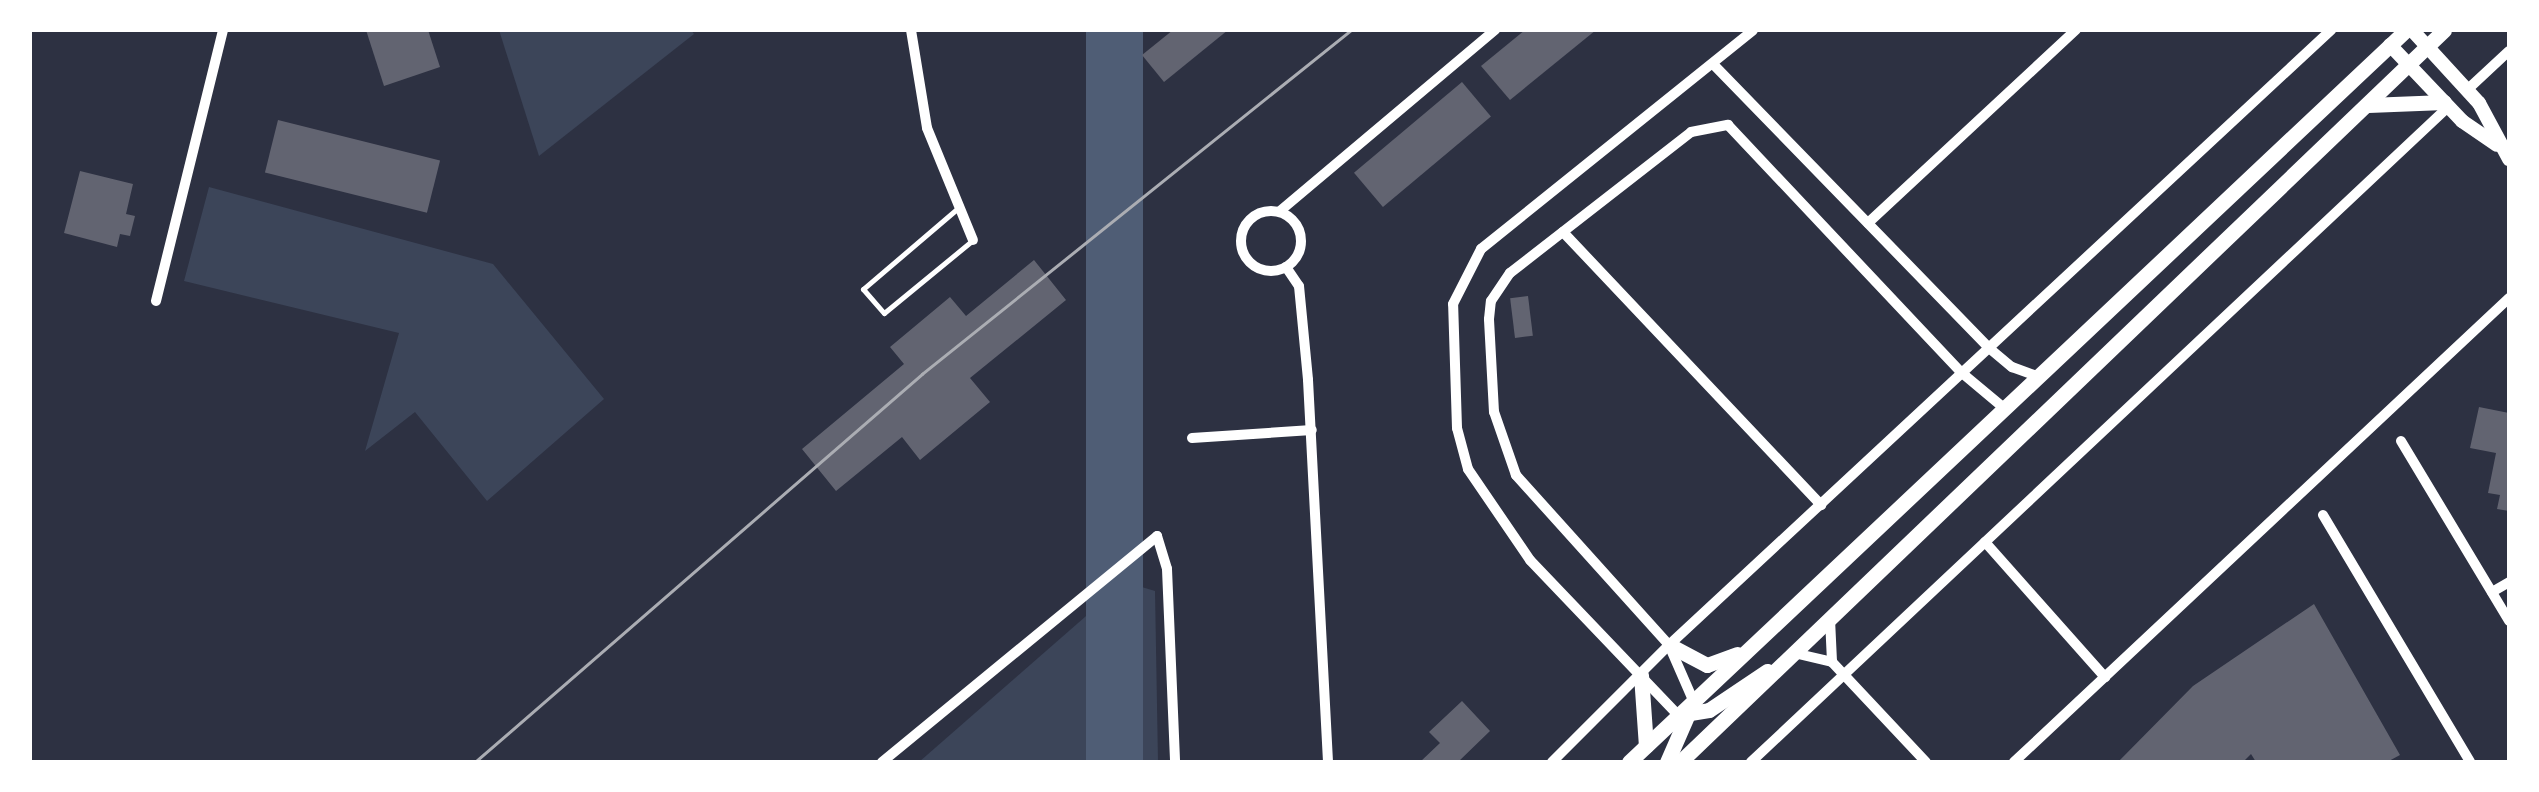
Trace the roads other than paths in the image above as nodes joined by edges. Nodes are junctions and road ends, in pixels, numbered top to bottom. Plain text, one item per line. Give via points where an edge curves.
1 (223, 30) edge
2 (911, 30) edge
3 (1495, 30) edge
4 (1753, 30) edge
5 (2076, 30) edge
6 (2331, 30) edge
7 (2409, 30) edge
8 (2444, 30) edge
9 (2390, 45) junction
10 (2428, 46) junction
11 (2509, 50) edge
12 (1713, 64) junction
13 (2408, 64) junction
14 (2467, 90) junction
15 (2367, 105) junction
16 (2446, 105) junction
17 (2498, 146) junction
18 (2509, 159) edge
19 (960, 206) junction
20 (1280, 211) junction
21 (1868, 222) junction
22 (1563, 232) junction
23 (973, 240) joint
24 (1286, 267) junction
25 (2509, 298) edge
26 (156, 301) dead end
27 (1990, 348) junction
28 (1962, 373) junction
29 (2040, 377) junction
30 (2005, 409) junction
31 (1312, 430) junction
32 (1192, 438) dead end
33 (2402, 441) dead end
34 (1820, 505) junction
35 (2323, 515) dead end
36 (1984, 542) junction
37 (2509, 582) edge
38 (2492, 592) junction
39 (1830, 618) junction
40 (2509, 621) edge
41 (1669, 645) junction
42 (1746, 651) junction
43 (1790, 657) junction
44 (1832, 662) junction
45 (1640, 674) junction
46 (1844, 675) junction
47 (2105, 677) junction
48 (1687, 710) junction
49 (1646, 746) junction
50 (882, 762) edge
51 (1175, 762) edge
52 (1328, 762) edge
53 (1552, 762) edge
54 (1629, 762) edge
55 (1668, 762) edge
56 (1680, 762) edge
57 (1751, 762) edge
58 (1926, 762) edge
59 (2014, 762) edge
60 (2470, 762) edge

1 - 26 street
2 - 19 street via 932,142
3 - 20 street
4 - 12 street
5 - 21 street
6 - 27 street
7 - 9 main road
7 - 10 street
8 - 10 main road
9 - 13 street
9 - 29 main road
10 - 13 main road
10 - 14 street
11 - 14 street
12 - 21 street
12 - 45 street via 1480,249 1453,304 1457,428 1468,469 1530,560
13 - 15 main road
13 - 16 street
14 - 17 street
15 - 16 main road
15 - 39 main road
16 - 17 street
16 - 36 street
17 - 18 street
19 - 23 street
19 - 23 lane via 864,289 884,314
20 - 24 street via 1296,223 1302,243
20 - 24 street via 1251,218 1240,246 1258,268
21 - 27 street
22 - 28 street via 1691,132 1728,124
22 - 34 street
22 - 41 street via 1510,273 1491,301 1500,434 1528,490
24 - 31 street via 1300,286
25 - 47 street
27 - 28 street
27 - 29 street via 2012,368
28 - 30 street
28 - 34 street
29 - 30 main road
30 - 42 main road
31 - 32 street
31 - 52 street
33 - 38 street
34 - 41 street
35 - 60 street
36 - 46 street
36 - 47 street
37 - 38 street
38 - 40 street
39 - 43 main road
39 - 44 street
41 - 42 main road via 1707,665
41 - 45 street
41 - 48 street
42 - 48 main road
43 - 44 street
43 - 48 main road via 1709,710
43 - 56 main road
44 - 46 street
45 - 48 street
45 - 49 main road
45 - 53 street
46 - 57 street
46 - 58 street
47 - 59 street
48 - 49 main road
48 - 55 main road
49 - 54 main road
50 - 51 street via 1157,536 1168,569

